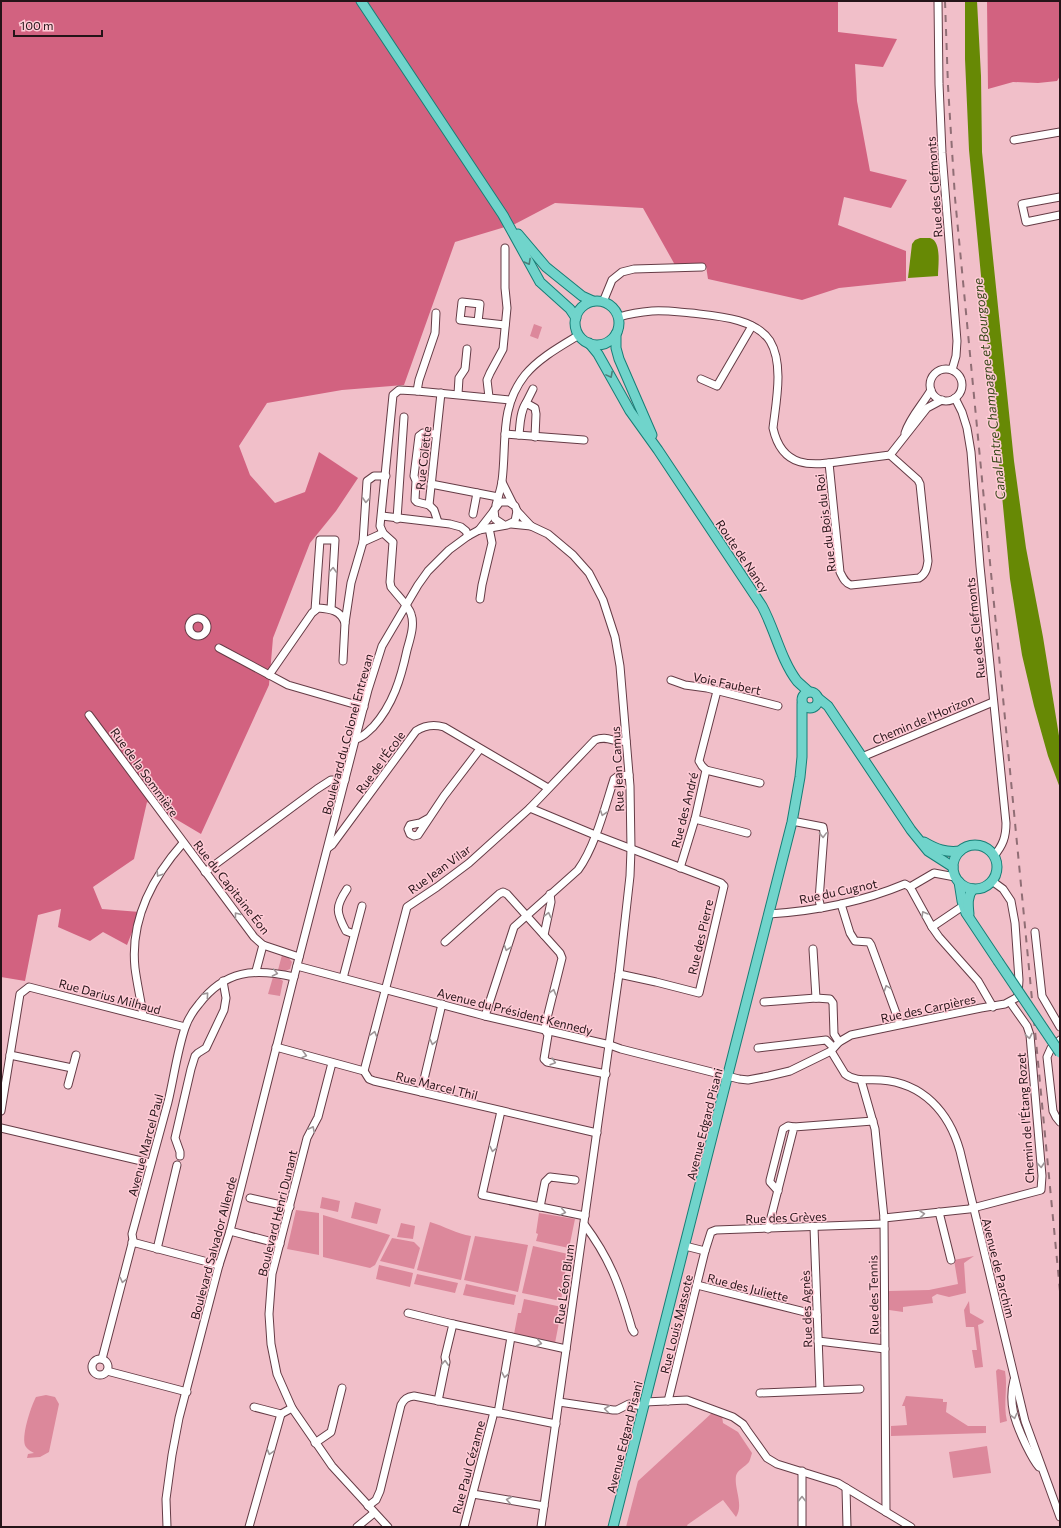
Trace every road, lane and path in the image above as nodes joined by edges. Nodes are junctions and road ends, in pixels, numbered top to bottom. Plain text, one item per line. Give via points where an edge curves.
1 (361, 1) edge
2 (938, 1) edge
3 (1060, 132) edge
4 (1014, 140) dead end
5 (1060, 197) edge
6 (503, 215) junction
7 (1060, 215) edge
8 (505, 248) dead end
9 (702, 267) dead end
10 (598, 301) junction
11 (436, 313) dead end
12 (618, 317) junction
13 (576, 318) junction
14 (478, 322) dead end
15 (506, 325) junction
16 (752, 326) junction
17 (616, 334) junction
18 (579, 335) junction
19 (588, 343) junction
20 (467, 349) dead end
21 (952, 370) junction
22 (701, 379) dead end
23 (533, 389) dead end
24 (417, 390) junction
25 (931, 390) junction
26 (441, 393) junction
27 (458, 394) junction
28 (489, 397) junction
29 (955, 398) junction
30 (511, 400) junction
31 (942, 400) junction
32 (526, 403) junction
33 (404, 417) dead end
34 (436, 434) junction
35 (505, 434) junction
36 (519, 435) junction
37 (905, 435) junction
38 (535, 437) junction
39 (584, 440) dead end
40 (658, 450) junction
41 (890, 455) junction
42 (830, 463) junction
43 (386, 476) junction
44 (502, 482) junction
45 (431, 484) junction
46 (477, 493) junction
47 (498, 497) junction
48 (429, 504) junction
49 (513, 504) junction
50 (495, 509) junction
51 (517, 511) junction
52 (473, 514) dead end
53 (382, 516) junction
54 (397, 519) junction
55 (438, 522) junction
56 (507, 524) junction
57 (531, 526) junction
58 (489, 528) junction
59 (479, 530) junction
60 (383, 533) junction
61 (468, 536) junction
62 (363, 542) junction
63 (480, 599) dead end
64 (406, 606) junction
65 (331, 609) junction
66 (315, 610) junction
67 (345, 623) junction
68 (219, 648) dead end
69 (343, 661) dead end
70 (269, 675) junction
71 (671, 680) dead end
72 (717, 691) junction
73 (809, 701) junction
74 (993, 702) junction
75 (778, 706) dead end
76 (364, 707) junction
77 (89, 715) dead end
78 (356, 739) junction
79 (626, 741) junction
80 (480, 748) junction
81 (862, 757) junction
82 (706, 770) junction
83 (629, 776) junction
84 (345, 780) junction
85 (760, 783) dead end
86 (548, 788) junction
87 (530, 808) junction
88 (429, 818) dead end
89 (695, 819) junction
90 (792, 821) junction
91 (747, 833) dead end
92 (595, 835) junction
93 (917, 839) junction
94 (183, 843) junction
95 (328, 848) junction
96 (631, 849) junction
97 (960, 851) junction
98 (994, 856) junction
99 (953, 866) junction
100 (680, 868) junction
101 (205, 872) junction
102 (957, 880) junction
103 (992, 881) junction
104 (910, 887) junction
105 (346, 889) dead end
106 (973, 889) junction
107 (550, 894) junction
108 (841, 904) junction
109 (362, 906) dead end
110 (963, 906) junction
111 (821, 908) junction
112 (769, 914) junction
113 (527, 916) junction
114 (970, 919) junction
115 (932, 927) junction
116 (1035, 932) dead end
117 (354, 934) junction
118 (544, 935) junction
119 (445, 942) dead end
120 (263, 945) junction
121 (813, 949) dead end
122 (299, 957) junction
123 (297, 966) junction
124 (256, 971) junction
125 (619, 974) junction
126 (294, 977) junction
127 (343, 978) junction
128 (223, 981) junction
129 (386, 989) junction
130 (816, 998) junction
131 (764, 1002) dead end
132 (1010, 1002) junction
133 (442, 1004) junction
134 (993, 1007) junction
135 (143, 1016) junction
136 (485, 1016) junction
137 (900, 1024) junction
138 (185, 1027) junction
139 (1060, 1027) edge
140 (545, 1030) junction
141 (1060, 1040) edge
142 (839, 1042) junction
143 (610, 1045) junction
144 (276, 1047) junction
145 (758, 1048) dead end
146 (832, 1049) junction
147 (1060, 1053) edge
148 (10, 1055) junction
149 (76, 1055) dead end
150 (332, 1062) junction
151 (72, 1068) junction
152 (364, 1071) junction
153 (606, 1074) junction
154 (728, 1076) junction
155 (861, 1080) junction
156 (68, 1084) dead end
157 (421, 1092) junction
158 (1, 1110) edge
159 (501, 1111) junction
160 (873, 1121) junction
161 (1060, 1122) edge
162 (1, 1128) edge
163 (597, 1134) junction
164 (180, 1156) dead end
165 (150, 1163) junction
166 (177, 1165) dead end
167 (575, 1180) dead end
168 (250, 1198) dead end
169 (290, 1207) junction
170 (540, 1207) junction
171 (972, 1208) junction
172 (939, 1212) junction
173 (585, 1216) junction
174 (884, 1221) junction
175 (584, 1224) junction
176 (814, 1227) junction
177 (768, 1229) junction
178 (230, 1231) junction
179 (132, 1242) junction
180 (280, 1244) junction
181 (685, 1246) junction
182 (157, 1249) junction
183 (705, 1251) junction
184 (950, 1260) dead end
185 (219, 1265) junction
186 (696, 1285) junction
187 (408, 1313) dead end
188 (817, 1315) junction
189 (453, 1324) junction
190 (634, 1332) dead end
191 (511, 1337) junction
192 (818, 1341) junction
193 (566, 1349) junction
194 (885, 1349) junction
195 (102, 1359) junction
196 (107, 1371) junction
197 (342, 1388) dead end
198 (860, 1389) dead end
199 (820, 1390) junction
200 (187, 1392) junction
201 (760, 1392) dead end
202 (438, 1401) junction
203 (668, 1401) junction
204 (559, 1402) junction
205 (644, 1404) junction
206 (254, 1407) dead end
207 (292, 1408) junction
208 (496, 1413) junction
209 (281, 1414) junction
210 (556, 1424) junction
211 (315, 1443) junction
212 (802, 1471) junction
213 (846, 1488) junction
214 (473, 1494) junction
215 (368, 1506) junction
216 (544, 1506) junction
217 (886, 1512) junction
218 (374, 1513) junction
219 (1060, 1517) edge
220 (167, 1527) edge
221 (249, 1527) edge
222 (357, 1527) edge
223 (388, 1527) edge
224 (464, 1527) edge
225 (541, 1527) edge
226 (613, 1527) edge
227 (802, 1527) edge
228 (847, 1527) edge
229 (911, 1527) edge

1 - 6 main road
2 - 21 street, Rue des Clefmonts via 943,160 956,326 956,356
3 - 4 street
5 - 7 street via 1022,204 1026,222
6 - 10 main road via 546,267 582,296
6 -> 13 main road via 540,282 570,309
8 - 15 street
9 - 10 street via 634,269 622,272 612,280
10 - 12 main road via 613,307
10 - 13 main road via 582,307
11 - 24 street via 435,333
12 - 16 street via 653,311 680,312 725,318
12 - 17 main road
13 - 18 main road
14 - 15 street
15 - 28 street via 503,349 487,380
16 - 22 street via 717,386
16 - 42 street via 762,331 770,341 776,357 778,380 773,428 779,444 797,461 810,465
17 - 19 main road via 604,344
17 - 40 main road, Route de Nancy via 619,358
18 - 19 main road
18 - 30 street, Boulevard du Colonel Entrevan via 535,365 519,384
19 -> 40 main road, Route de Nancy via 598,354 630,411
20 - 27 street via 464,369 459,378
21 - 25 street via 943,369 934,374 930,380
21 - 29 street via 959,375 962,383
23 - 32 street
24 - 26 street
24 - 43 street via 399,390 394,395
25 - 31 street via 934,396
25 - 37 street via 908,425
26 - 27 street
26 - 34 street, Rue Colette
27 - 28 street
28 - 30 street
29 - 31 street
29 - 74 street, Rue des Clefmonts via 967,428 971,452
30 - 35 street, Boulevard du Colonel Entrevan
31 - 37 street via 927,408
32 - 36 street via 523,407
32 - 38 street via 535,408
33 - 54 street
34 - 45 street, Rue Colette
34 - 48 street via 423,432 419,436 414,476 415,500
35 - 36 street
35 - 44 street, Boulevard du Colonel Entrevan
36 - 38 street
37 - 41 street
38 - 39 street
40 - 73 main road, Route de Nancy via 762,606 786,662
41 - 42 street
41 - 42 street, Rue du Bois du Roi via 920,484 928,561 926,571 919,578 851,585 846,582 840,572
43 - 53 street
43 -> 62 street via 374,476 367,481
44 - 47 street, Boulevard du Colonel Entrevan
44 - 49 street
45 - 46 street
45 - 48 street, Rue Colette
46 - 47 street
46 - 52 street
47 - 50 street, Boulevard du Colonel Entrevan
48 - 55 street, Rue Colette
49 - 50 street via 504,501
49 - 51 street
50 - 56 street via 497,522
50 - 59 street, Boulevard du Colonel Entrevan
51 - 56 street via 515,521
51 - 57 street, Rue Jean Camus
53 - 54 street
53 - 60 street via 380,526
54 - 55 street
55 - 61 street via 461,527
56 - 57 street, Rue Jean Camus
56 - 58 street, Boulevard du Colonel Entrevan
57 - 79 street, Rue Jean Camus via 548,534 573,556 589,573 603,600 615,637 619,661
58 - 59 street, Boulevard du Colonel Entrevan
58 - 63 street via 492,543
59 - 61 street, Boulevard du Colonel Entrevan
60 - 62 street
60 - 64 street via 393,542 391,587
61 - 64 street, Boulevard du Colonel Entrevan via 428,571
62 - 67 street via 351,583
64 - 76 street, Boulevard du Colonel Entrevan via 382,646
64 - 78 street via 411,612 412,621 403,667 394,695 382,716 362,738
65 - 66 street
65 -> 66 street via 335,540 320,540
65 - 67 street via 340,614
66 - 70 street
67 - 69 street
68 - 70 street
70 - 76 street via 288,685
71 - 72 street, Voie Faubert
72 - 75 street, Voie Faubert
72 - 82 street, Rue des André via 699,761
73 - 81 main road, Route de Nancy via 832,712
73 - 90 main road, Avenue Edgard Pisani via 802,723 802,758
74 - 81 street, Chemin de l'Horizon
74 - 98 street, Rue des Clefmonts via 1006,835
76 - 78 street, Boulevard du Colonel Entrevan
77 - 94 street, Rue de la Sommière
78 - 84 street, Boulevard du Colonel Entrevan
79 - 83 street, Rue Jean Camus
79 - 86 street, Rue Jean Vilar via 602,737 595,740
80 - 86 street, Rue de l'École
80 - 88 street
80 - 95 street, Rue de l'École via 444,727 422,727 416,731
81 - 93 main road, Route de Nancy
82 - 85 street
82 - 89 street, Rue des André
83 -> 92 street via 618,776 614,779
83 - 96 street, Rue Jean Camus
84 - 95 street, Boulevard du Colonel Entrevan
84 - 101 street via 331,780 317,789
86 - 87 street, Rue Jean Vilar
87 - 92 street
87 - 129 street, Rue Jean Vilar via 468,863 407,907
89 - 91 street
89 - 100 street, Rue des André
90 -> 111 street via 823,827 819,900
90 - 112 main road, Avenue Edgard Pisani
92 - 96 street
92 - 107 street via 582,865
93 - 97 main road via 941,850
93 - 99 main road, Route de Nancy via 928,851
94 - 101 street, Rue du Capitaine Éon
94 -> 135 street via 149,891 137,927 135,968
95 - 122 street, Boulevard du Colonel Entrevan
96 - 100 street
96 - 125 street, Rue Jean Camus
97 - 98 main road via 969,846 980,846
97 - 99 main road via 954,859
98 - 103 main road via 997,871
99 - 102 main road
100 - 125 street, Rue des Pierre via 724,886 699,994
120 -> 101 street, Rue du Capitaine Éon
102 - 104 street, Rue du Cugnot via 934,873
102 - 106 main road
102 - 110 main road
103 - 106 main road via 984,887
103 - 132 street via 1003,889 1011,900 1019,980 1018,995
104 - 108 street, Rue du Cugnot via 905,884
115 -> 104 street
105 - 117 street via 339,901 338,915 346,931
106 - 114 main road via 968,900
107 - 113 street
118 -> 107 street via 551,902
108 - 111 street, Rue du Cugnot
137 -> 108 street via 871,945 869,942 855,941
109 - 117 street
110 - 114 main road
110 - 115 street
111 - 112 street, Rue du Cugnot
112 - 154 main road, Avenue Edgard Pisani
113 - 118 street
113 - 119 street via 503,892
113 -> 136 street via 514,927
114 - 147 main road, bridge
115 - 134 street via 978,981
116 - 139 street via 1042,996
117 - 127 street
140 -> 118 street via 562,958
120 - 122 street
120 - 124 street
121 - 130 street
122 - 123 street, Boulevard du Colonel Entrevan
123 - 126 street, Boulevard du Colonel Entrevan
123 - 127 street, Avenue du Président Kennedy
124 -> 126 street
124 - 128 street, Avenue Marcel Paul
125 - 143 street, Rue Jean Camus
126 - 144 street, Boulevard Salvador Allende
127 - 129 street, Avenue du Président Kennedy
138 -> 128 street, Avenue Marcel Paul via 205,996
128 - 164 street via 226,998 224,1010 206,1048 195,1056 191,1069 175,1138
129 - 133 street, Avenue du Président Kennedy
152 -> 129 street, Rue Jean Vilar
130 - 131 street
130 - 142 street via 830,998 834,1034
132 - 134 street, Rue des Carpières
132 -> 171 street, Chemin de l'Étang Rozet via 1027,1026 1030,1035 1041,1190
133 - 136 street, Avenue du Président Kennedy
133 -> 157 street
134 - 137 street, Rue des Carpières
135 - 138 street, Rue Darius Milhaud
135 - 148 street, Rue Darius Milhaud via 29,987 20,994
136 - 140 street, Avenue du Président Kennedy
137 - 142 street, Rue des Carpières via 854,1034
138 - 165 street, Avenue Marcel Paul
140 - 143 street, Avenue du Président Kennedy
140 -> 153 street via 548,1035 544,1059 547,1062
141 - 161 street via 1051,1048 1047,1057 1053,1111
142 - 146 street, Rue des Carpières
143 - 153 street, Rue Léon Blum
143 - 154 street, Avenue du Président Kennedy
144 -> 150 street, Rue Marcel Thil
144 - 178 street, Boulevard Salvador Allende
145 - 146 street via 826,1040
146 - 154 street, Rue des Carpières via 790,1071 744,1080
146 - 155 street via 845,1074
148 - 151 street
148 - 158 street
149 - 151 street
150 - 152 street, Rue Marcel Thil
169 -> 150 street, Boulevard Henri Dunant via 307,1138 318,1117
151 - 156 street
152 - 157 street, Rue Marcel Thil via 374,1082
153 - 163 street, Rue Léon Blum
154 - 181 main road, Avenue Edgard Pisani
155 - 160 street, Rue des Tennis
155 - 171 street, Avenue de Parchim via 903,1084 923,1095 940,1109 956,1137
157 - 159 street, Rue Marcel Thil
159 - 163 street, Rue Marcel Thil
159 -> 170 street via 482,1196
160 - 174 street, Rue des Tennis
160 - 177 street via 794,1127
162 - 165 street
163 - 173 street, Rue Léon Blum
165 - 179 street, Avenue Marcel Paul
166 - 182 street
167 - 170 street via 550,1177 545,1182
168 - 169 street
169 - 180 street, Boulevard Henri Dunant
170 -> 173 street
171 - 172 street, Rue des Grèves
171 - 219 street, Avenue de Parchim via 1025,1421
174 -> 172 street, Rue des Grèves
172 - 184 street
173 - 175 street, Rue Léon Blum
174 - 176 street, Rue des Grèves
174 - 194 street, Rue des Tennis
175 - 190 street via 614,1272
175 - 193 street, Rue Léon Blum
176 - 177 street, Rue des Grèves
176 - 188 street, Rue des Agnès
177 - 183 street, Rue des Grèves via 713,1231 709,1235
178 - 180 street
178 - 185 street, Boulevard Salvador Allende
179 - 182 street
179 -> 195 street, Avenue Marcel Paul
180 - 207 street, Boulevard Henri Dunant via 272,1274 269,1326 277,1374
181 - 183 street
181 - 205 main road, Avenue Edgard Pisani
182 - 185 street
183 - 186 street, Rue Louis Massote
185 - 200 street, Boulevard Salvador Allende
186 - 188 street, Rue des Juliette
186 - 203 street, Rue Louis Massote
187 - 189 street
188 - 192 street, Rue des Agnès
189 - 191 street
202 -> 189 street
191 -> 193 street
191 -> 208 street
192 - 194 street
192 - 199 street, Rue des Agnès
193 - 204 street, Rue Léon Blum
194 - 217 street, Rue des Tennis
195 - 196 street via 108,1366
195 - 196 street via 93,1362 92,1371 100,1375
196 - 200 street
197 - 211 street via 332,1432
198 - 199 street
199 - 201 street
200 - 220 street, Boulevard Salvador Allende via 172,1456 166,1499
202 - 208 street, Rue Paul Cézanne
202 - 215 street, Rue Paul Cézanne via 414,1396 404,1400 381,1488 376,1500
203 - 205 street
203 - 212 street via 687,1400 732,1417 743,1424 767,1458 777,1464
205 -> 204 street via 629,1404 613,1410
204 - 210 street, Rue Léon Blum
205 - 226 main road, Avenue Edgard Pisani
206 - 209 street
207 - 209 street
207 - 211 street, Boulevard Henri Dunant
208 - 210 street, Rue Paul Cézanne
208 - 214 street, Rue Paul Cézanne
209 -> 221 street
210 - 216 street, Rue Léon Blum
211 - 215 street, Boulevard Henri Dunant
212 - 213 street via 831,1480
227 -> 212 street
213 - 217 street
213 - 228 street
216 -> 214 street
214 - 224 street, Rue Paul Cézanne
215 - 218 street, Boulevard Henri Dunant
216 - 225 street, Rue Léon Blum
217 - 229 street
218 - 222 street
218 - 223 street, Boulevard Henri Dunant

